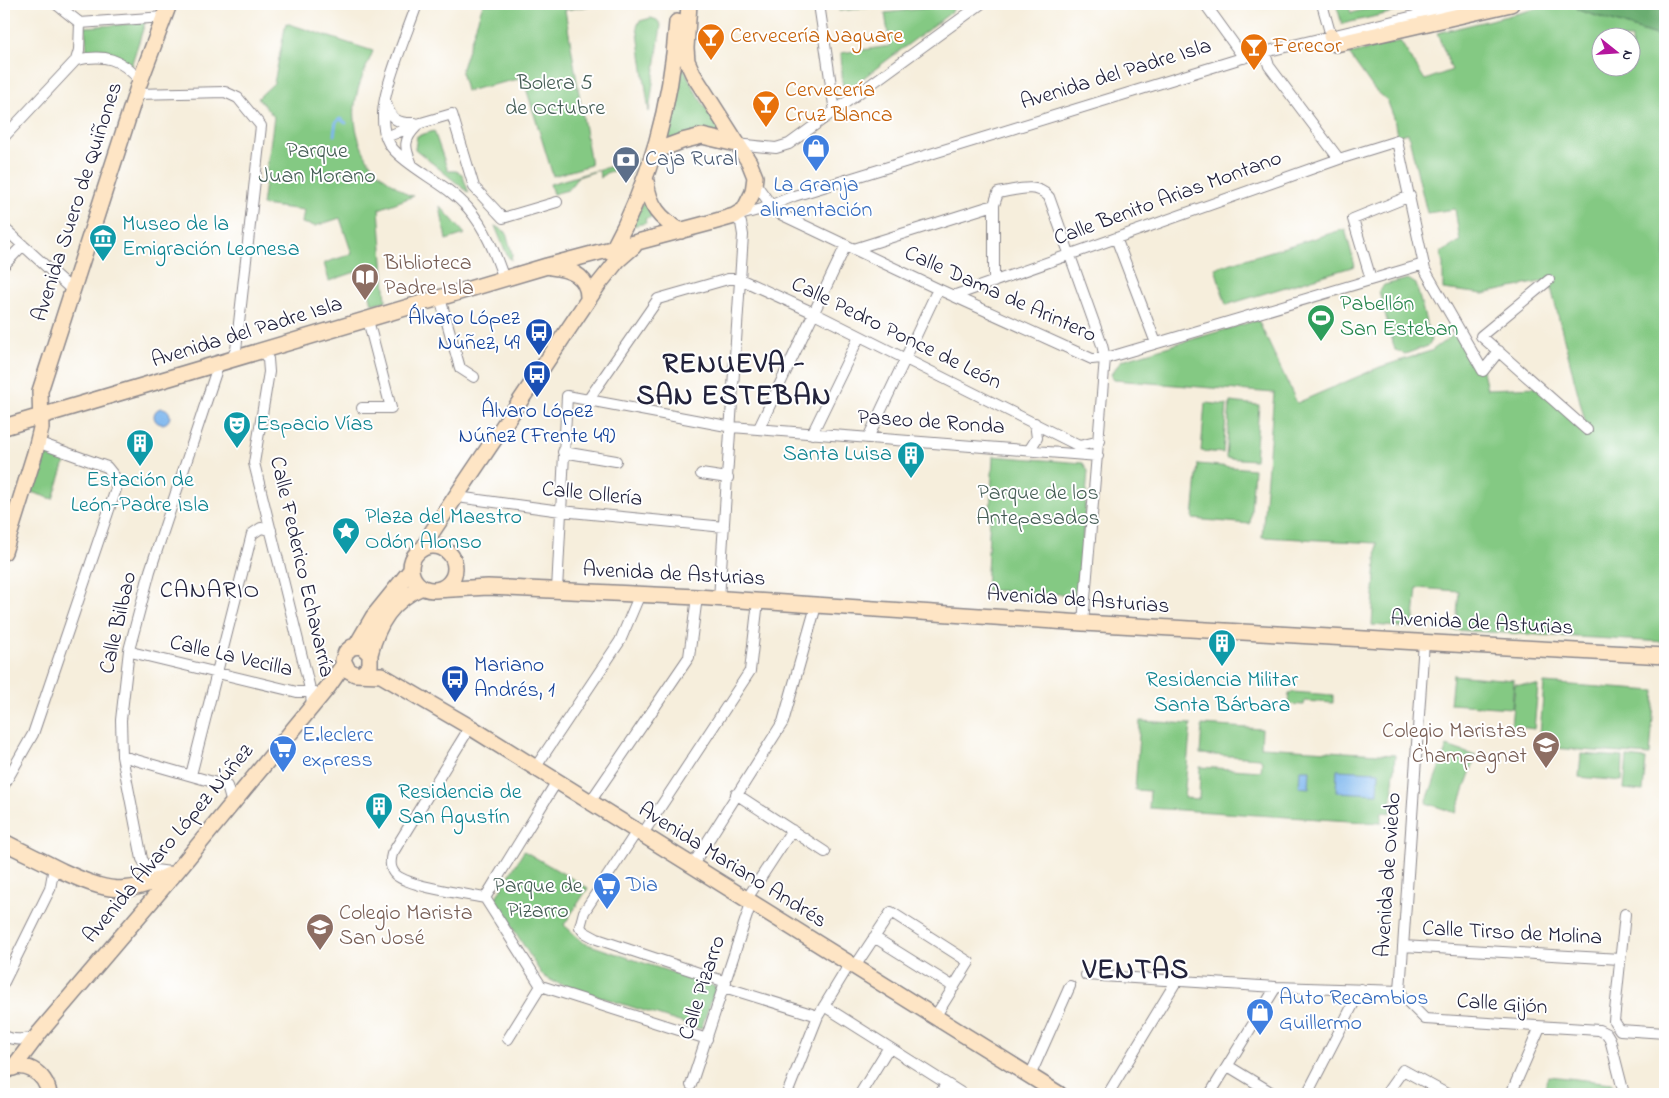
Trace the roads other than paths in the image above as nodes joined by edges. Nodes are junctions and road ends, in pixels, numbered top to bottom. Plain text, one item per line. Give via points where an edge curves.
1 (56, 4) edge
2 (417, 4) edge
3 (679, 4) edge
4 (689, 4) edge
5 (820, 4) edge
6 (981, 4) edge
7 (1205, 4) edge
8 (1322, 4) edge
9 (1464, 4) edge
10 (1511, 4) edge
11 (166, 10) edge
12 (80, 22) junction
13 (1331, 36) junction
14 (1265, 53) junction
15 (1244, 58) junction
16 (76, 60) junction
17 (138, 87) junction
18 (385, 98) junction
19 (835, 112) junction
20 (421, 123) junction
21 (4, 137) edge
22 (386, 137) junction
23 (736, 144) junction
24 (655, 151) junction
25 (1339, 159) junction
26 (412, 163) junction
27 (646, 181) junction
28 (755, 183) junction
29 (1410, 196) junction
30 (557, 202) dead end
31 (769, 205) junction
32 (994, 205) junction
33 (734, 216) junction
34 (4, 228) edge
35 (681, 231) junction
36 (1116, 238) junction
37 (644, 241) junction
38 (23, 245) junction
39 (850, 247) junction
40 (614, 249) junction
41 (1071, 254) junction
42 (1424, 264) junction
43 (4, 265) edge
44 (547, 266) junction
45 (504, 279) junction
46 (740, 279) junction
47 (1371, 279) junction
48 (1549, 280) dead end
49 (994, 282) junction
50 (938, 289) junction
51 (72, 290) junction
52 (953, 296) junction
53 (440, 298) junction
54 (587, 300) junction
55 (814, 313) junction
56 (368, 320) junction
57 (859, 338) junction
58 (1156, 343) junction
59 (261, 350) junction
60 (1499, 351) junction
61 (1105, 358) junction
62 (905, 360) junction
63 (225, 361) junction
64 (474, 377) dead end
65 (588, 400) junction
66 (362, 408) dead end
67 (41, 415) junction
68 (1036, 423) junction
69 (4, 427) edge
70 (732, 427) junction
71 (758, 428) junction
72 (1587, 430) dead end
73 (812, 434) junction
74 (868, 438) junction
75 (1100, 441) junction
76 (37, 442) junction
77 (1030, 449) junction
78 (564, 452) junction
79 (1098, 456) junction
80 (616, 461) dead end
81 (701, 474) dead end
82 (728, 478) junction
83 (457, 497) junction
84 (448, 510) junction
85 (561, 511) junction
86 (724, 527) junction
87 (271, 530) junction
88 (424, 547) junction
89 (445, 549) junction
90 (4, 552) edge
91 (455, 567) junction
92 (411, 570) junction
93 (488, 587) junction
94 (429, 588) junction
95 (558, 590) junction
96 (640, 594) junction
97 (697, 597) junction
98 (719, 599) junction
99 (758, 601) junction
100 (816, 606) junction
101 (1084, 623) junction
102 (1424, 642) junction
103 (356, 646) junction
104 (129, 650) junction
105 (1665, 656) edge
106 (360, 665) junction
107 (217, 673) junction
108 (320, 693) junction
109 (470, 727) junction
110 (122, 756) junction
111 (536, 768) junction
112 (191, 775) junction
113 (557, 781) junction
114 (4, 785) edge
115 (736, 794) junction
116 (590, 802) junction
117 (232, 804) junction
118 (792, 830) junction
119 (639, 833) junction
120 (4, 842) edge
121 (825, 852) dead end
122 (692, 866) junction
123 (54, 867) junction
124 (177, 871) junction
125 (485, 898) junction
126 (749, 902) junction
127 (1624, 914) dead end
128 (874, 937) junction
129 (1403, 946) junction
130 (1620, 959) junction
131 (852, 966) junction
132 (1086, 975) dead end
133 (1177, 980) junction
134 (4, 982) edge
135 (725, 984) junction
136 (541, 986) junction
137 (954, 986) junction
138 (1070, 986) dead end
139 (1276, 987) junction
140 (1361, 989) junction
141 (1400, 991) junction
142 (824, 1006) junction
143 (818, 1016) junction
144 (936, 1017) junction
145 (1540, 1027) junction
146 (1665, 1033) edge
147 (38, 1034) junction
148 (4, 1036) edge
149 (508, 1039) dead end
150 (707, 1039) junction
151 (889, 1047) junction
152 (1228, 1066) junction
153 (7, 1070) edge
154 (34, 1070) junction
155 (1030, 1076) junction
156 (946, 1084) junction
157 (691, 1085) dead end
158 (49, 1094) edge
159 (787, 1094) edge
160 (860, 1094) edge
161 (940, 1094) edge
162 (964, 1094) edge
163 (1059, 1094) edge
164 (1108, 1094) edge
165 (1210, 1094) edge
166 (1274, 1094) edge
167 (1307, 1094) edge
168 (1386, 1094) edge
169 (1447, 1094) edge
170 (1511, 1094) edge
171 (1624, 1094) edge

1 - 12 street
2 - 18 street
3 - 24 main road via 671,87
4 - 23 main road via 687,61
5 - 19 street
6 - 19 street
7 - 15 street
8 - 13 street
9 - 13 street
10 - 13 main road, Avenida del Padre Isla via 1336,44
11 - 12 street
11 - 17 main road, Avenida Suero de Quiñones
12 - 16 street
13 - 14 street, Avenida del Padre Isla
14 - 15 street, Avenida del Padre Isla
14 - 25 street via 1269,66
15 - 31 street, Avenida del Padre Isla
16 - 17 street via 113,58 132,72
16 - 21 street
17 - 51 main road, Avenida Suero de Quiñones
17 - 63 street, Calle Bilbao via 226,92 238,98 261,126 236,350
18 - 20 street via 389,114 395,119 403,124
18 - 22 street via 382,115
19 - 23 street via 789,144 776,148
20 - 22 street
20 - 26 street via 406,140 405,150
20 - 30 street via 452,114 474,187 502,218
22 - 26 street via 392,148
23 - 24 main road via 702,136
23 - 28 main road via 754,172
24 - 27 main road
25 - 29 street, Calle Benito Arias Montano via 1397,141
25 - 36 street, Calle Benito Arias Montano
26 - 45 street via 455,196 478,220 489,238
27 - 35 main road via 655,211 665,222
27 - 40 main road
28 - 31 street, Calle Dama de Arintero
28 - 33 main road, Avenida del Padre Isla via 744,210
29 - 42 street
29 - 47 street via 1353,219
31 - 33 street, Avenida del Padre Isla
31 - 39 street, Calle Dama de Arintero via 776,212
32 - 39 street
32 - 41 street via 998,193 1036,187 1043,189
32 - 49 street
33 - 35 main road, Avenida del Padre Isla
33 - 46 street via 740,220 743,230
34 - 38 street
35 - 37 main road, Avenida del Padre Isla
36 - 41 street, Calle Benito Arias Montano
36 - 58 street
37 - 40 main road, Avenida del Padre Isla
37 - 54 main road via 618,260
38 - 43 street
38 - 51 street
39 - 50 street, Calle Dama de Arintero
39 - 55 street
40 - 44 main road, Avenida del Padre Isla
40 - 54 main road
41 - 49 street, Calle Benito Arias Montano
41 - 61 street
42 - 47 street, Calle Dama de Arintero
42 - 60 street via 1483,372
44 - 45 main road, Avenida del Padre Isla
44 - 54 main road via 572,271 579,276 586,284
45 - 53 main road, Avenida del Padre Isla
46 - 55 street, Calle Pedro Ponce de León
46 - 65 street via 728,279 658,299
46 - 70 street
47 - 58 street, Calle Dama de Arintero
48 - 60 street via 1482,336
49 - 52 street, Calle Benito Arias Montano
50 - 52 street, Calle Dama de Arintero
50 - 62 street
51 - 67 main road, Avenida Suero de Quiñones via 40,391
52 - 61 street, Calle Dama de Arintero via 1092,358
53 - 56 main road, Avenida del Padre Isla
53 - 64 street via 460,368
54 - 83 main road
55 - 57 street, Calle Pedro Ponce de León
55 - 71 street
56 - 59 main road, Avenida del Padre Isla
56 - 66 street via 391,408
57 - 62 street, Calle Pedro Ponce de León
57 - 73 street
58 - 61 street, Calle Dama de Arintero
59 - 63 main road, Avenida del Padre Isla
59 - 87 street, Calle Federico Echavarría via 268,359 269,368 254,463
60 - 72 street
61 - 75 street
62 - 68 street, Calle Pedro Ponce de León
62 - 74 street
63 - 67 main road, Avenida del Padre Isla
63 - 104 street, Calle Bilbao via 150,571
65 - 70 street, Paseo de Ronda
65 - 78 street, Paseo de Ronda via 567,396
67 - 69 main road, Avenida del Padre Isla
67 - 76 main road, Avenida Suero de Quiñones
68 - 75 street, Calle Pedro Ponce de León via 1079,446
68 - 77 street via 1037,438
70 - 71 street, Paseo de Ronda
70 - 82 street
71 - 73 street, Paseo de Ronda
73 - 74 street, Paseo de Ronda
74 - 77 street, Paseo de Ronda
75 - 79 street
76 - 90 main road, Avenida Suero de Quiñones
76 - 114 street via 107,468 115,477 116,489 33,734
77 - 79 street, Paseo de Ronda
78 - 80 street
78 - 85 street
79 - 101 street
81 - 82 street
82 - 86 street
83 - 84 main road
83 - 85 street, Calle Ollería
84 - 88 main road
84 - 89 main road via 441,528
85 - 86 street, Calle Ollería
85 - 95 street
86 - 98 street
87 - 107 street via 261,528 252,534
87 - 108 street, Calle Federico Echavarría
88 - 89 main road
88 - 92 main road via 414,556
89 - 91 main road
91 - 93 main road, Avenida de Asturias via 467,578
91 - 94 main road, Avenida Álvaro López Núñez via 452,580 442,588
92 - 94 main road via 416,583
92 - 103 main road via 373,617
93 - 94 main road, Avenida de Asturias
93 - 95 main road, Avenida de Asturias
94 - 106 main road, Avenida Álvaro López Núñez via 405,597 388,612
95 - 96 main road, Avenida de Asturias
96 - 97 main road, Avenida de Asturias
96 - 111 street via 620,641
97 - 98 main road, Avenida de Asturias
97 - 116 street via 689,657
98 - 99 main road, Avenida de Asturias
99 - 100 main road, Avenida de Asturias
99 - 119 street via 750,671
100 - 101 main road, Avenida de Asturias
100 - 115 street via 783,722
101 - 102 main road, Avenida de Asturias
102 - 105 main road, Avenida de Asturias
102 - 129 street, Avenida de Oviedo
103 - 106 main road via 364,648
103 - 106 main road via 346,652
104 - 107 street, Calle La Vecilla
104 - 110 street, Calle Bilbao via 121,720
106 - 108 main road, Avenida Álvaro López Núñez
106 - 109 main road, Avenida Mariano Andrés
107 - 108 street, Calle La Vecilla via 297,692
107 - 112 street
108 - 117 main road, Avenida Álvaro López Núñez
109 - 111 main road, Avenida Mariano Andrés
109 - 125 street via 390,862 396,875 408,882
110 - 112 street
110 - 124 street, Calle Bilbao via 142,858 148,869
111 - 113 main road, Avenida Mariano Andrés
112 - 117 street via 227,786
113 - 116 main road, Avenida Mariano Andrés
113 - 125 street
115 - 118 street
115 - 122 street
116 - 119 main road, Avenida Mariano Andrés
117 - 124 main road, Avenida Álvaro López Núñez
118 - 121 street
118 - 126 street, Calle Pizarro
119 - 122 main road, Avenida Mariano Andrés
119 - 135 street via 584,912 580,927 597,939
120 - 123 main road
122 - 126 main road, Avenida Mariano Andrés
123 - 124 main road via 100,887 126,889 154,883
123 - 134 street via 50,889
124 - 147 main road, Avenida Álvaro López Núñez
125 - 136 street
126 - 131 main road, Avenida Mariano Andrés
126 - 135 street, Calle Pizarro
127 - 130 street
128 - 131 street
128 - 137 street
128 - 137 street via 891,912 969,962
129 - 130 street, Calle Tirso de Molina
129 - 141 street, Avenida de Oviedo
130 - 146 street via 1614,1021 1620,1030
131 - 142 street
131 - 144 main road, Avenida Mariano Andrés
132 - 133 street
133 - 139 street
133 - 164 street
135 - 143 street
135 - 150 street, Calle Pizarro
136 - 149 street
136 - 150 street
137 - 144 street
138 - 155 street
139 - 140 street
139 - 152 street
140 - 141 street
140 - 167 street
141 - 145 street, Calle Gijón via 1425,1019
142 - 143 street
142 - 151 street
143 - 159 street
144 - 155 main road, Avenida Mariano Andrés
145 - 170 street
145 - 171 street, Calle Gijón via 1599,1030 1607,1034
147 - 148 street via 28,1039
147 - 153 main road, Avenida Álvaro López Núñez
147 - 154 main road, Avenida Álvaro López Núñez via 31,1053
150 - 157 street, Calle Pizarro
151 - 156 street
151 - 160 street
152 - 165 street
152 - 166 street
153 - 154 main road via 20,1067
154 - 158 main road via 45,1080
155 - 163 main road, Avenida Mariano Andrés
156 - 161 street
156 - 162 street
168 - 169 street via 1403,1070

